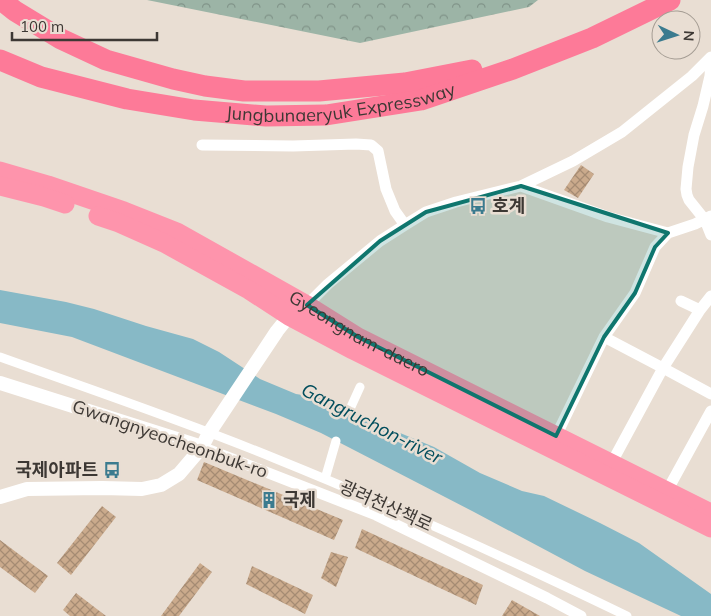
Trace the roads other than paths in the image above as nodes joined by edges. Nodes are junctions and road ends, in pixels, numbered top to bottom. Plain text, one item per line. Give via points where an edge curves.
1 (1, 0) edge
2 (644, 0) edge
3 (670, 0) edge
4 (0, 51) edge
5 (711, 58) edge
6 (0, 60) edge
7 (472, 70) junction
8 (0, 74) edge
9 (266, 116) junction
10 (202, 145) dead end
11 (0, 171) edge
12 (0, 186) edge
13 (521, 186) junction
14 (708, 218) edge
15 (405, 225) junction
16 (668, 233) junction
17 (711, 235) edge
18 (711, 296) edge
19 (681, 301) dead end
20 (307, 305) junction
21 (700, 310) junction
22 (289, 316) junction
23 (604, 338) junction
24 (0, 357) edge
25 (663, 368) junction
26 (0, 383) edge
27 (360, 387) dead end
28 (711, 394) edge
29 (350, 409) dead end
30 (711, 410) edge
31 (209, 433) junction
32 (556, 436) junction
33 (336, 441) dead end
34 (202, 446) junction
35 (611, 464) junction
36 (325, 479) junction
37 (666, 490) junction
38 (0, 497) edge
39 (711, 513) edge
40 (711, 528) edge
41 (582, 616) edge
42 (626, 616) edge

1 - 7 highway via 61,39 106,60 205,86 244,91 318,91 405,83
2 - 7 highway, Jungbunaeryuk Expressway
3 - 9 highway, Jungbunaeryuk Expressway via 592,38 421,100 326,115
4 - 7 highway, Jungbunaeryuk Expressway via 45,68 119,89 191,101 250,104 329,101 414,89
5 - 13 street via 622,132
5 - 14 street via 686,189 689,200
6 - 9 highway, Jungbunaeryuk Expressway via 41,77 127,99 194,110
8 - 9 highway via 79,99 134,110 194,118
10 - 15 street via 371,145 378,151 386,189
11 - 20 highway, Gyeongnam-daero via 124,211 177,232
12 - 22 highway, Gyeongnam-daero via 91,213 164,243
13 - 15 street via 426,212
13 - 16 street via 608,217
14 - 16 street
14 - 17 street
15 - 20 street via 380,241
16 - 23 street via 655,246 636,293
18 - 21 street
19 - 21 street
20 - 22 street
20 - 32 highway, Gyeongnam-daero via 358,337
21 - 25 street
22 - 31 street
22 - 40 highway, Gyeongnam-daero
23 - 25 street
23 - 32 street
24 - 31 street, 광려천산책로
25 - 28 street
25 - 35 street
26 - 34 street, Gwangnyeocheonbuk-ro
27 - 29 street
30 - 37 street
31 - 34 street
31 - 36 street, 광려천산책로
32 - 35 highway, Gyeongnam-daero
33 - 36 street
34 - 38 street via 178,474 162,485 142,489 27,489
34 - 41 street, Gwangnyeocheonbuk-ro via 376,515
35 - 37 highway, Gyeongnam-daero
36 - 42 street, 광려천산책로
37 - 39 highway, Gyeongnam-daero

